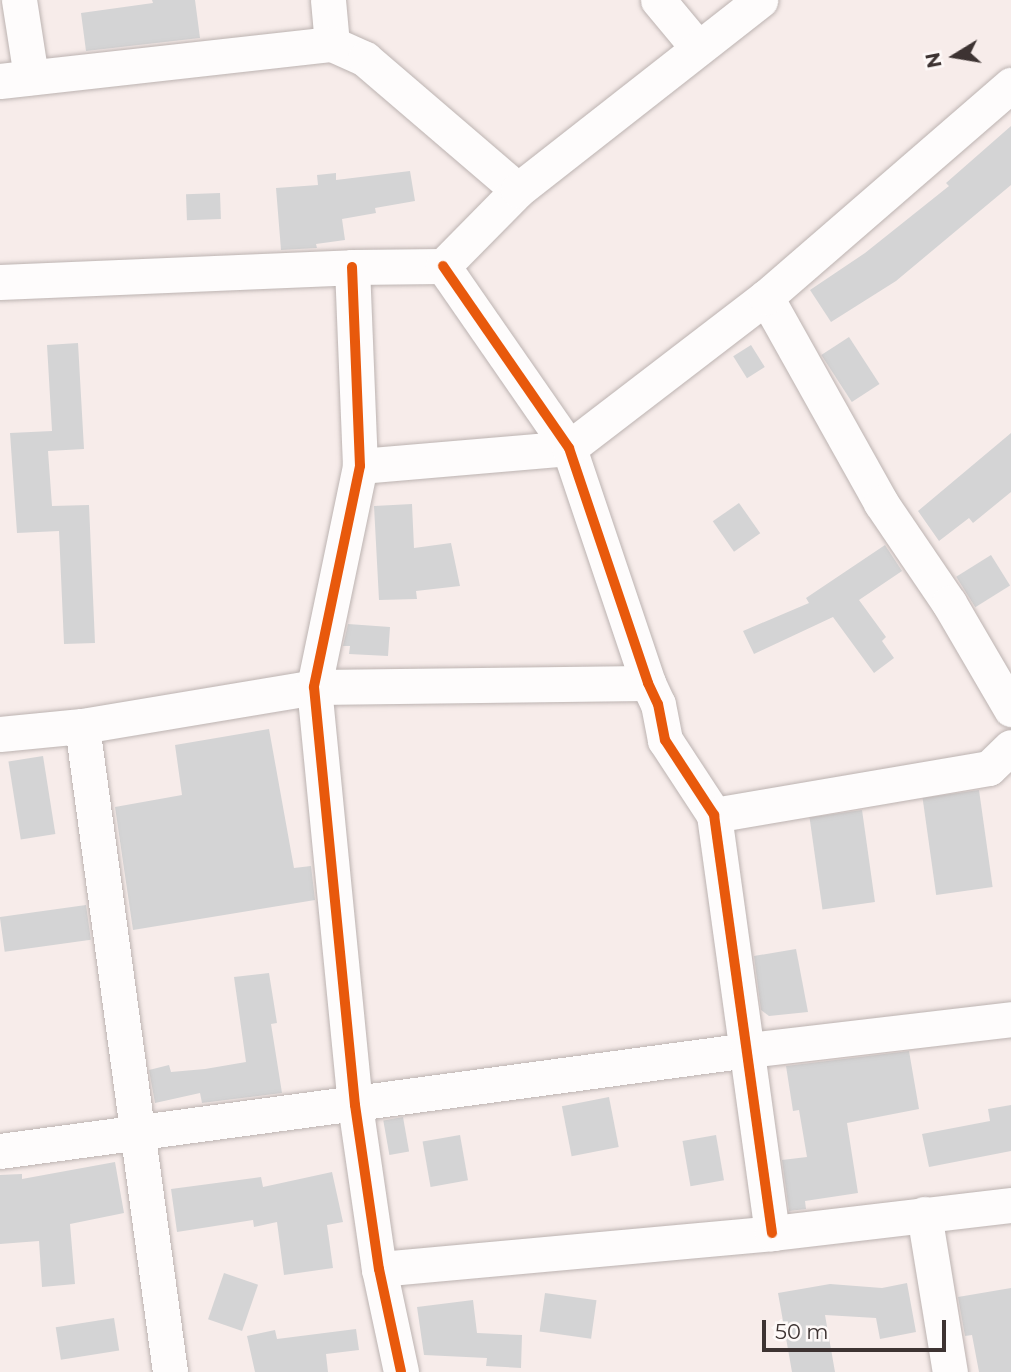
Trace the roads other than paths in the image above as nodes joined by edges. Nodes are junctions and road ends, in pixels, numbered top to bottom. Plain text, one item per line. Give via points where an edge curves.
1 (19, 0) edge
2 (328, 0) edge
3 (658, 0) edge
4 (760, 0) edge
5 (332, 44) junction
6 (698, 48) junction
7 (15, 79) edge
8 (1011, 85) edge
9 (518, 190) junction
10 (443, 266) junction
11 (352, 267) junction
12 (0, 282) edge
13 (766, 297) junction
14 (569, 448) junction
15 (360, 466) junction
16 (648, 683) junction
17 (314, 687) junction
18 (1011, 709) edge
19 (82, 726) junction
20 (0, 734) edge
21 (1011, 747) edge
22 (714, 815) junction
23 (1011, 1019) edge
24 (748, 1050) junction
25 (355, 1105) junction
26 (136, 1132) junction
27 (0, 1152) edge
28 (1011, 1205) edge
29 (924, 1214) junction
30 (772, 1233) junction
31 (379, 1269) junction
32 (170, 1372) edge
33 (401, 1372) edge
34 (950, 1372) edge

1 - 7 street
2 - 5 street
3 - 6 street
4 - 6 street
5 - 7 street
5 - 9 street via 365,59
6 - 9 street
8 - 13 street
9 - 10 street
10 - 11 street
10 - 14 street
11 - 12 street
11 - 15 street
13 - 14 street
13 - 18 street via 881,502 949,603
14 - 15 street
14 - 16 street
15 - 17 street
16 - 17 street
16 - 22 street via 658,704 664,740
17 - 19 street
17 - 25 street
19 - 20 street
19 - 26 street
21 - 22 street via 989,768
22 - 24 street
23 - 24 street
24 - 25 street
24 - 30 street
25 - 26 street
25 - 31 street
26 - 27 street
26 - 32 street
28 - 29 street
29 - 30 street
29 - 34 street
30 - 31 street
31 - 33 street

